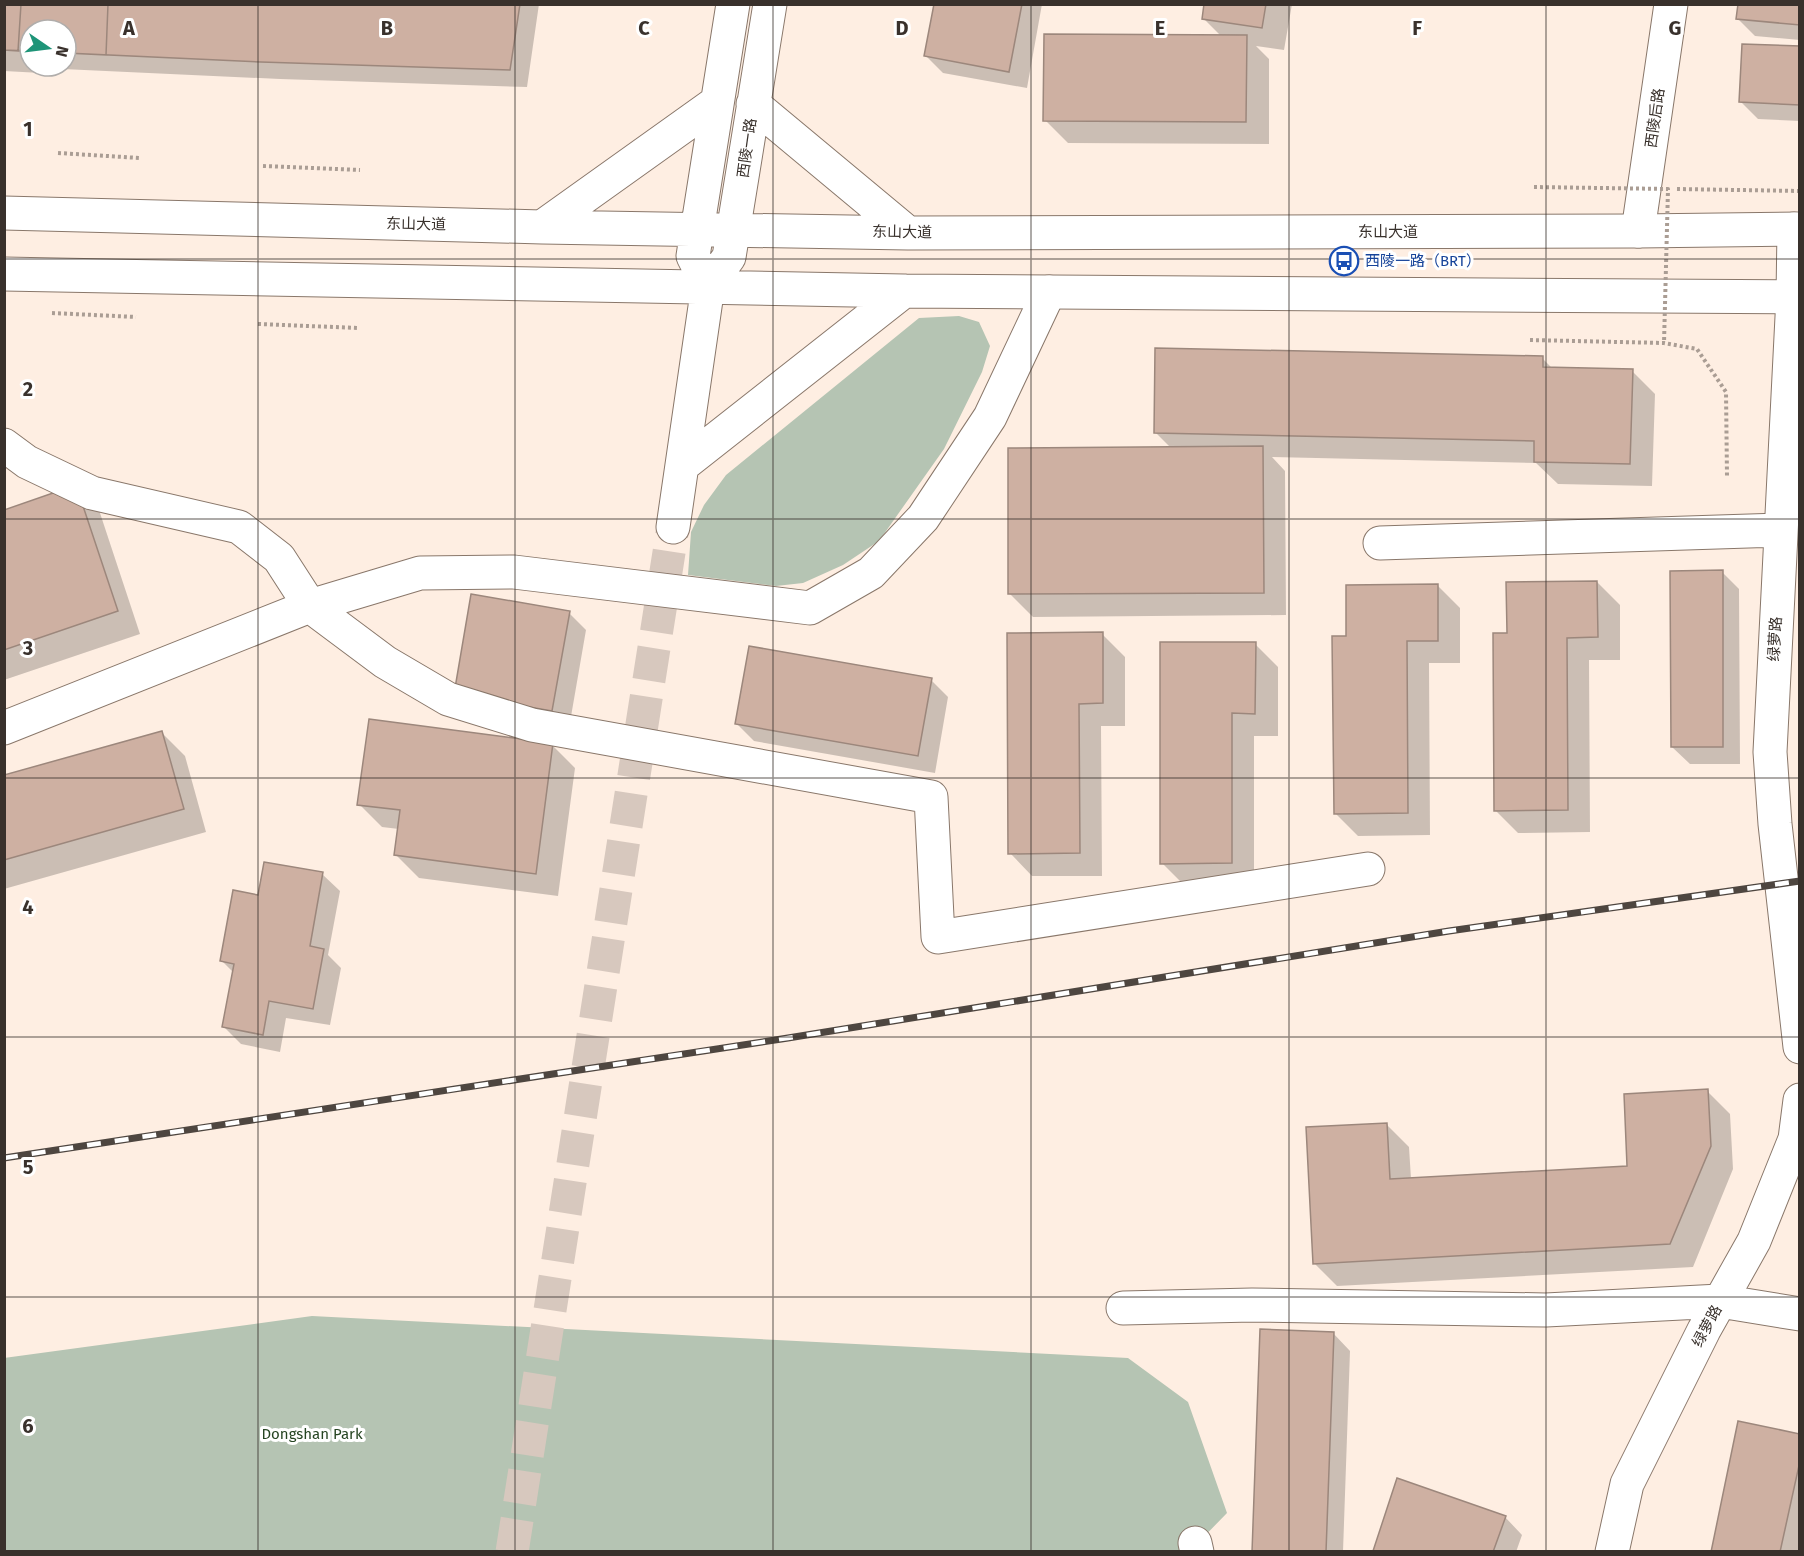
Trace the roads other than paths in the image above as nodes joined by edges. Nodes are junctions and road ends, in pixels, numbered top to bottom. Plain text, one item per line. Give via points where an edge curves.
1 (733, 4) edge
2 (770, 4) edge
3 (1671, 4) edge
4 (717, 102) junction
5 (753, 104) junction
6 (4, 213) edge
7 (542, 227) junction
8 (697, 229) junction
9 (1797, 229) edge
10 (735, 230) junction
11 (1638, 231) junction
12 (908, 233) junction
13 (4, 274) edge
14 (708, 286) junction
15 (904, 291) junction
16 (1049, 292) junction
17 (1796, 297) edge
18 (4, 445) edge
19 (683, 465) junction
20 (673, 527) tunnel mouth
21 (1781, 530) junction
22 (1380, 543) dead end
23 (310, 606) junction
24 (4, 728) edge
25 (1368, 869) dead end
26 (1800, 1047) edge
27 (1800, 1100) edge
28 (1720, 1301) junction
29 (1124, 1308) dead end
30 (1800, 1314) edge
31 (1612, 1551) edge

1 - 4 main road
2 - 5 main road, 西陵一路
3 - 11 main road, 西陵后路
4 - 7 main road
4 - 8 main road
5 - 10 main road, 西陵一路
5 - 12 main road
6 - 7 main road, 东山大道
7 - 8 main road, 东山大道
8 - 10 main road, 东山大道
8 - 14 main road via 693,256
9 - 11 main road, 东山大道
9 - 17 main road, 绿萝路
10 - 12 main road, 东山大道
10 - 14 main road, 西陵一路 via 729,257
11 - 12 main road, 东山大道
13 - 14 main road
14 - 15 main road
14 - 19 main road, 西陵一路
15 - 16 main road
15 - 19 main road
16 - 17 main road
16 - 23 main road via 990,417 922,518 871,573 810,608 514,572 420,573
17 - 21 main road, 绿萝路
18 - 23 main road via 27,462 92,493 239,527 279,558
19 - 20 main road, 西陵一路
21 - 22 main road
21 - 26 main road, 绿萝路 via 1770,752
23 - 24 main road
23 - 25 main road via 385,662 448,699 532,725 930,797 938,936
27 - 28 main road, 绿萝路 via 1795,1139 1755,1241
28 - 29 main road via 1546,1310 1252,1305
28 - 30 main road
28 - 31 main road, 绿萝路 via 1627,1484

